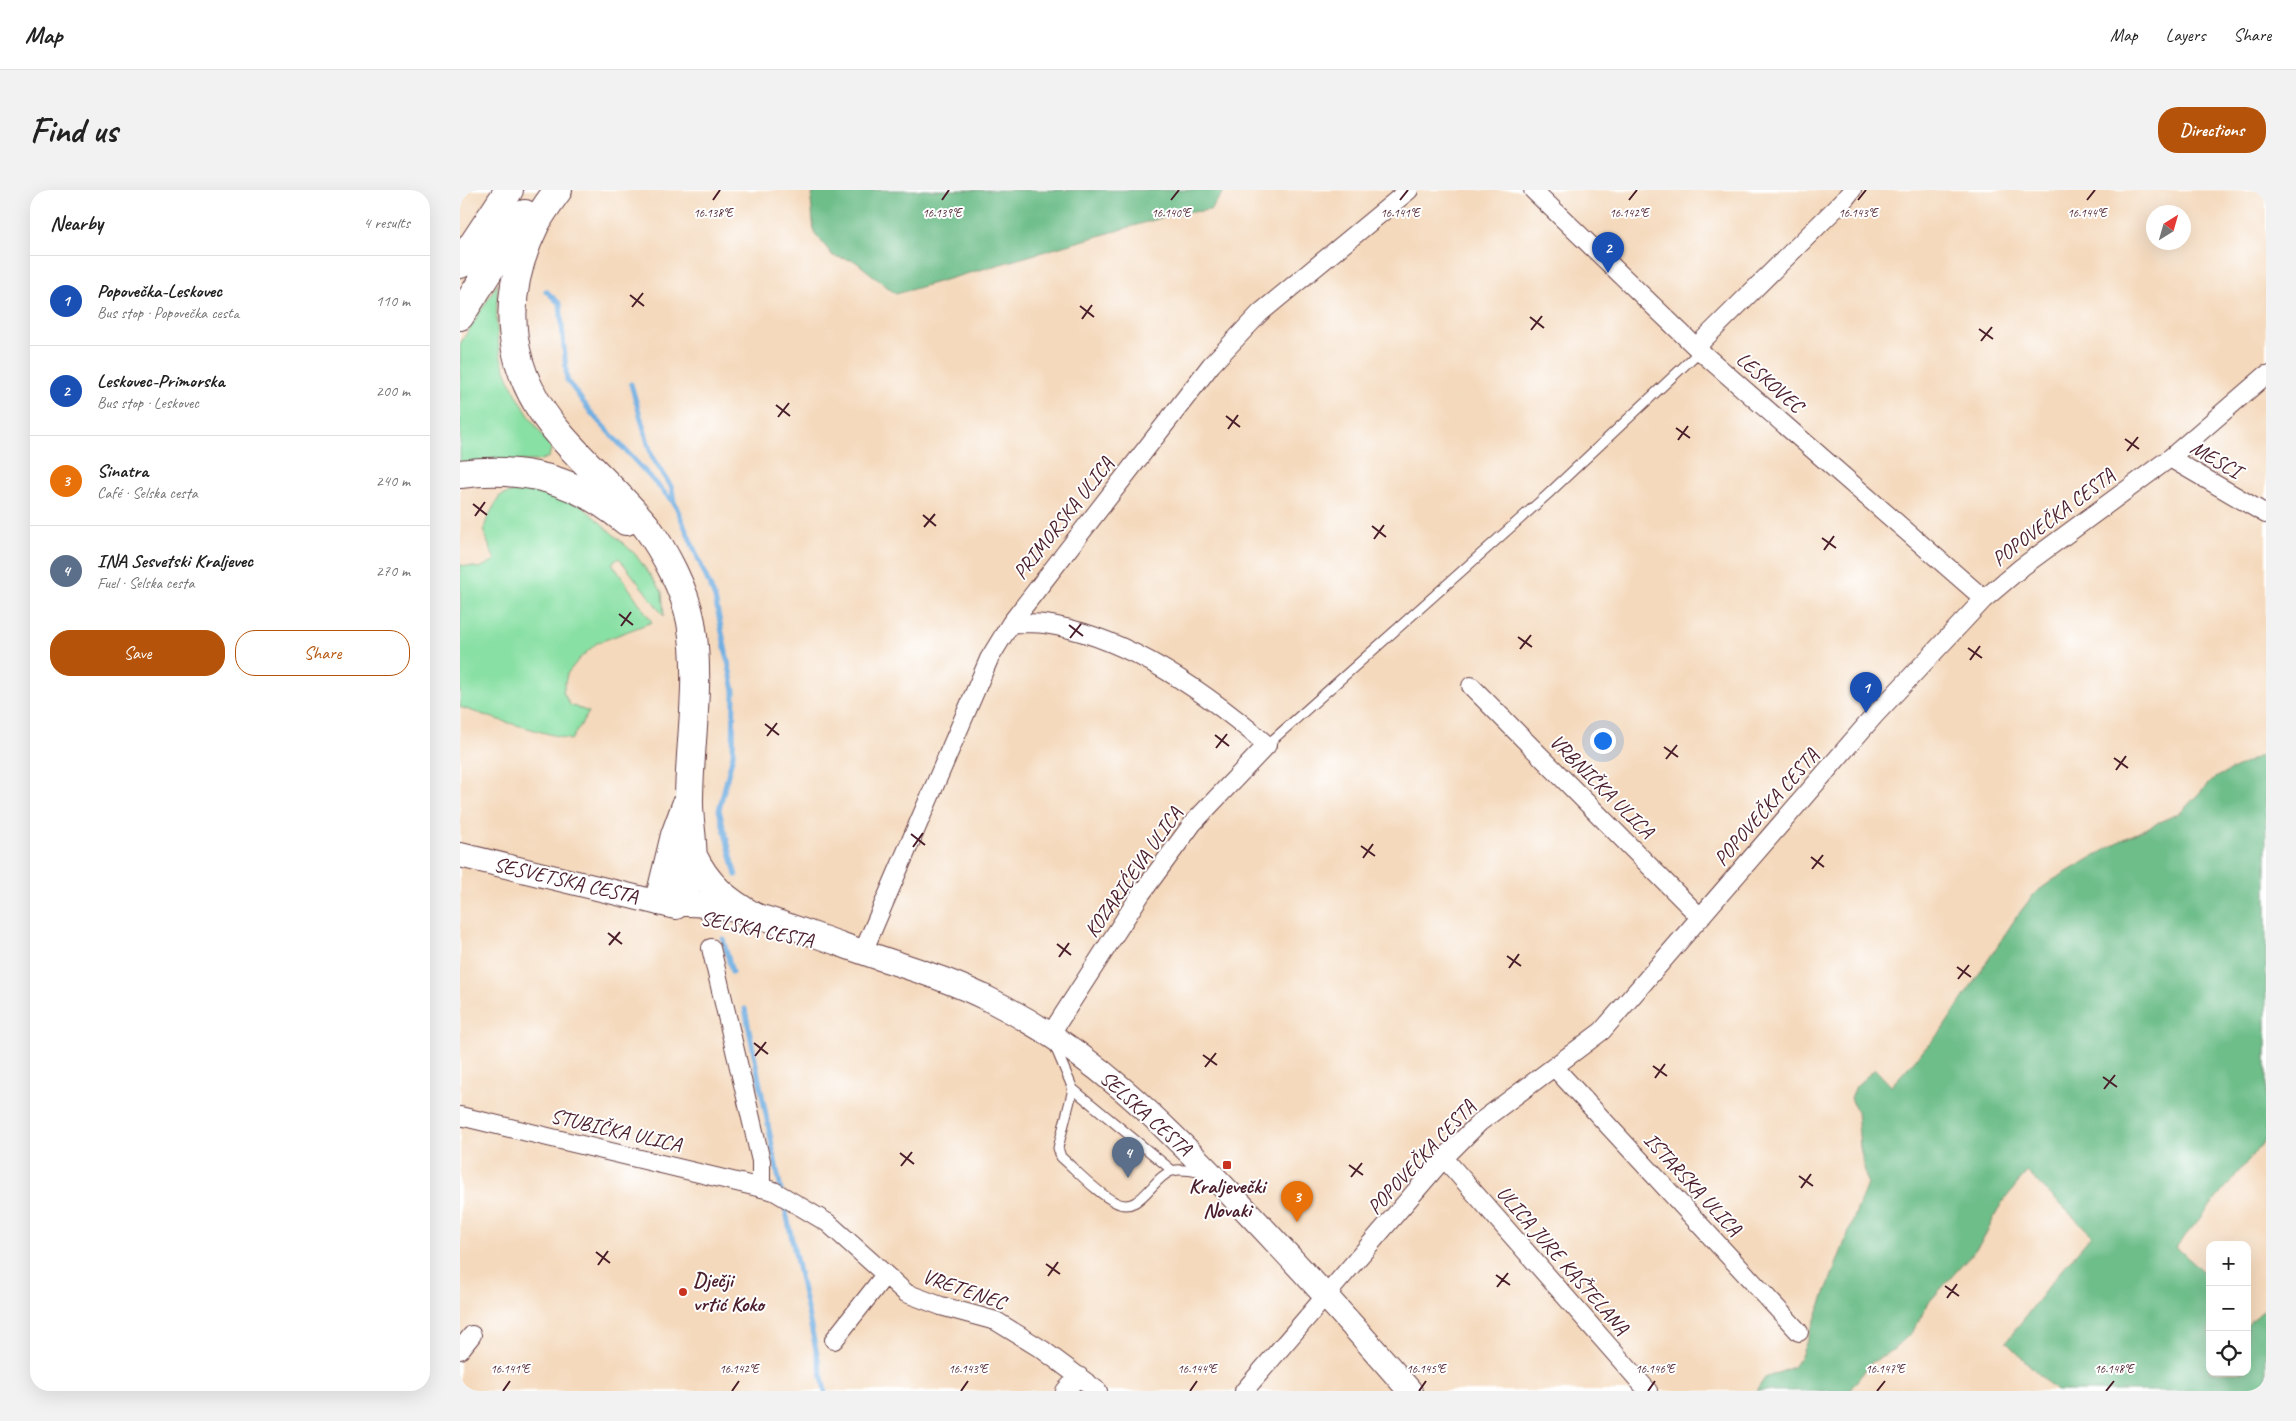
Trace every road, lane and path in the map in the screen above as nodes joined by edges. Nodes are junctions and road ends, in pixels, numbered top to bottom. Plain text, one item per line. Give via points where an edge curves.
1 (509, 190) edge
2 (541, 190) edge
3 (558, 190) edge
4 (1409, 190) edge
5 (1533, 190) edge
6 (1852, 190) edge
7 (460, 264) edge
8 (460, 316) edge
9 (1698, 349) junction
10 (2266, 375) edge
11 (2170, 458) junction
12 (460, 474) edge
13 (2266, 514) edge
14 (666, 562) junction
15 (1984, 599) junction
16 (1011, 623) junction
17 (1471, 686) dead end
18 (1267, 745) junction
19 (688, 799) junction
20 (460, 855) edge
21 (693, 856) junction
22 (665, 903) junction
23 (753, 916) junction
24 (1700, 918) junction
25 (840, 944) junction
26 (711, 948) dead end
27 (863, 952) junction
28 (1050, 1035) junction
29 (1555, 1068) junction
30 (1073, 1089) junction
31 (460, 1116) edge
32 (1444, 1158) junction
33 (1173, 1171) junction
34 (1212, 1175) junction
35 (768, 1189) junction
36 (796, 1202) joint
37 (885, 1276) junction
38 (1327, 1296) junction
39 (1799, 1332) dead end
40 (472, 1335) dead end
41 (834, 1340) dead end
42 (460, 1350) edge
43 (1078, 1376) junction
44 (1065, 1391) edge
45 (1098, 1391) edge
46 (1244, 1391) edge
47 (1410, 1391) edge
48 (1648, 1391) edge

1 - 7 highway
2 - 8 highway
3 - 14 highway via 536,223 515,279 512,311 518,365 546,417 646,526 658,542
4 - 16 street, PRIMORSKA ULICA via 1260,313 1211,365
5 - 9 street, LESKOVEC
6 - 9 street
9 - 15 street, LESKOVEC
9 - 18 lane via 1547,495
10 - 11 street, POPOVEČKA CESTA
11 - 13 street, MESCI
11 - 15 street, POPOVEČKA CESTA via 2022,567
12 - 14 highway via 488,470 521,472 577,488 615,512
14 - 19 highway via 686,604 695,654 696,708
15 - 24 street, POPOVEČKA CESTA via 1874,716
16 - 18 street via 1046,624 1098,638 1165,669 1227,711
16 - 27 street, PRIMORSKA ULICA via 989,659
17 - 24 street, VRBNIČKA ULICA
18 - 28 street, KOZARIĆEVA ULICA via 1193,823 1141,894
19 - 21 highway
19 - 22 highway via 675,836
20 - 22 main road, SESVETSKA CESTA
21 - 22 highway via 688,885
21 - 23 highway via 700,872 714,889
22 - 23 main road, SELSKA CESTA via 706,905
22 - 25 main road, SELSKA CESTA via 715,922 788,938
23 - 25 main road, SELSKA CESTA
24 - 29 street, POPOVEČKA CESTA via 1602,1031
25 - 27 main road, SELSKA CESTA
26 - 35 street
27 - 28 main road, SELSKA CESTA via 962,986
28 - 30 lane
28 - 34 main road, SELSKA CESTA via 1133,1096
29 - 32 street, POPOVEČKA CESTA via 1480,1122
29 - 39 street, ISTARSKA ULICA
30 - 33 lane
30 - 33 lane via 1058,1148 1061,1157 1114,1202 1131,1204 1139,1200 1164,1175
31 - 35 street, STUBIČKA ULICA
32 - 38 street, POPOVEČKA CESTA
32 - 48 street, ULICA JURE KAŠTELANA
33 - 34 lane via 1188,1170
34 - 38 main road, SELSKA CESTA
35 - 36 street, STUBIČKA ULICA
36 - 37 street, VRETENEC via 828,1222
37 - 41 street
37 - 43 street, VRETENEC via 906,1293 996,1321
38 - 46 street, POPOVEČKA CESTA
38 - 47 main road, SELSKA CESTA
40 - 42 street
43 - 44 street
43 - 45 street, VRETENEC

